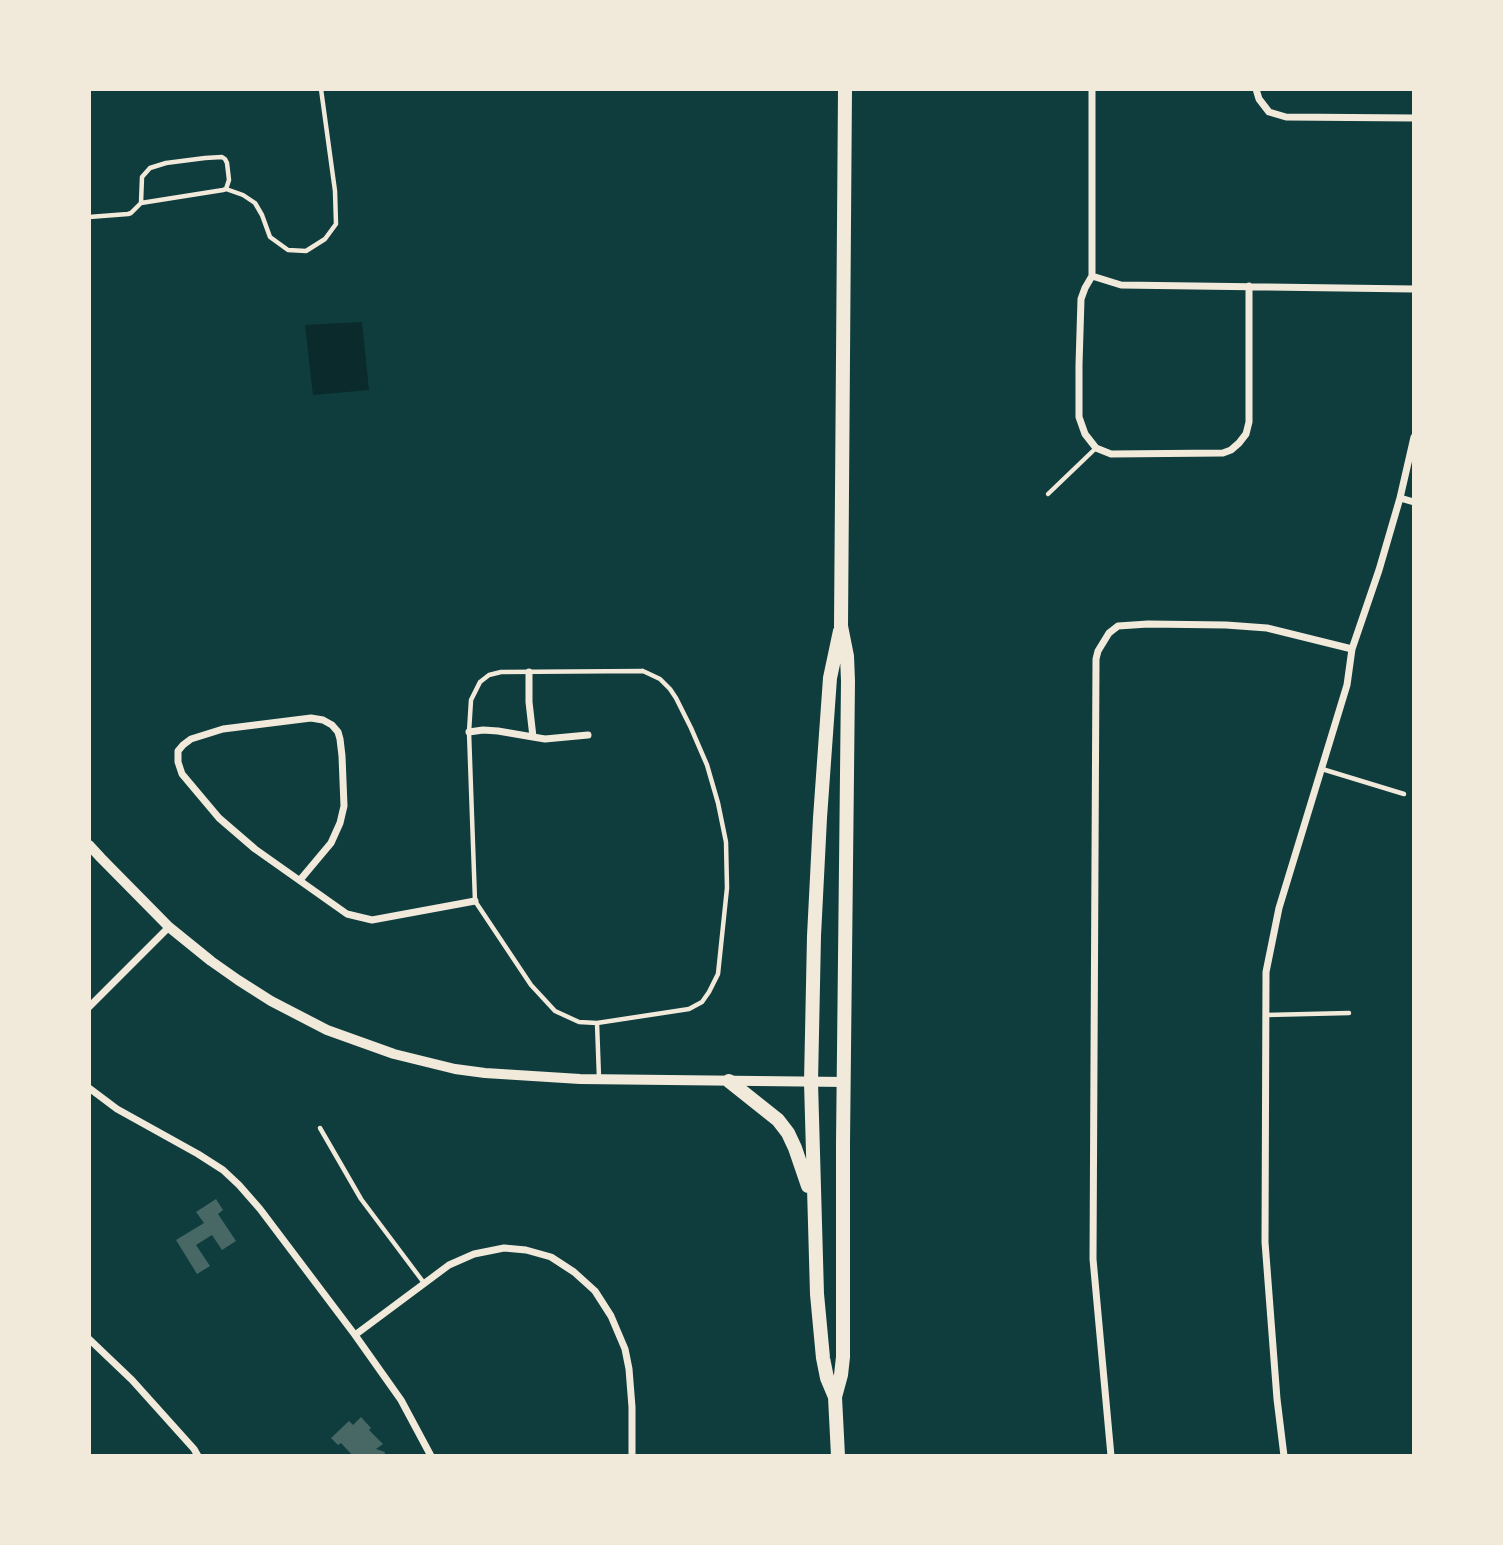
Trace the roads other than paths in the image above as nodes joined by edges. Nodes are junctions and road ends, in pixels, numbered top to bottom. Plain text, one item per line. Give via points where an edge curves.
1 (321, 89) edge
2 (845, 89) edge
3 (1092, 89) edge
4 (1256, 89) edge
5 (1414, 118) edge
6 (226, 189) junction
7 (141, 203) junction
8 (89, 217) edge
9 (1092, 276) junction
10 (1249, 286) junction
11 (1414, 289) edge
12 (1414, 437) edge
13 (1096, 447) junction
14 (1048, 494) dead end
15 (1400, 498) junction
16 (1414, 502) edge
17 (841, 626) junction
18 (1352, 649) junction
19 (529, 672) junction
20 (469, 732) junction
21 (588, 735) dead end
22 (533, 737) junction
23 (1321, 769) junction
24 (1404, 794) dead end
25 (89, 845) edge
26 (300, 880) junction
27 (475, 901) junction
28 (169, 927) junction
29 (89, 1007) edge
30 (1349, 1013) dead end
31 (1266, 1015) junction
32 (597, 1023) junction
33 (599, 1080) junction
34 (729, 1081) junction
35 (811, 1082) junction
36 (845, 1082) junction
37 (89, 1088) edge
38 (320, 1128) dead end
39 (813, 1201) junction
40 (425, 1283) junction
41 (355, 1335) junction
42 (89, 1339) edge
43 (835, 1397) junction
44 (198, 1456) edge
45 (431, 1456) edge
46 (632, 1456) edge
47 (838, 1456) edge
48 (1111, 1456) edge
49 (1284, 1456) edge

1 - 6 lane via 337,224 325,239 306,251 288,250 270,237 255,203
2 - 17 highway
3 - 9 street
4 - 5 street via 1269,111 1286,117
6 - 7 lane
6 - 7 lane via 228,170 222,157 166,163 150,168 142,177
7 - 8 lane via 131,213
9 - 10 street via 1121,285
9 - 13 street via 1081,299 1079,417
10 - 11 street
10 - 13 street via 1249,422 1240,443 1223,453 1111,454
12 - 15 street
13 - 14 lane
15 - 16 street
15 - 18 street
17 - 35 highway via 830,678 820,818
17 - 36 highway via 848,681
18 - 23 street
18 - 48 street via 1267,628 1148,624 1118,626 1098,650 1093,1259
19 - 20 lane via 501,672 480,682 471,700
19 - 22 street
19 - 32 lane via 643,671 660,678 676,698 707,765 726,842 727,888 718,974 702,1002 689,1009
20 - 22 street
20 - 27 lane
21 - 22 street
23 - 24 lane
23 - 31 street via 1279,908 1266,972
25 - 28 street
26 - 26 street via 219,818 183,774 178,762 183,744 223,729 311,718 332,725 341,747 344,806 331,843
26 - 27 street via 347,914 372,919
27 - 32 lane via 531,985 555,1012 579,1022
28 - 29 street
28 - 33 street via 271,1002 362,1044 455,1069
30 - 31 lane
31 - 49 street via 1265,1242
32 - 33 lane
33 - 34 street
34 - 35 street
34 - 39 highway via 788,1133
35 - 36 street
35 - 39 highway
36 - 43 highway via 843,1357
37 - 41 street via 198,1154 239,1185
38 - 40 lane via 361,1199
39 - 43 highway via 824,1358
40 - 41 street
40 - 46 street via 449,1265 504,1248 551,1256 574,1272 595,1291 625,1349
41 - 45 street via 401,1400
42 - 44 street via 132,1380
43 - 47 highway

